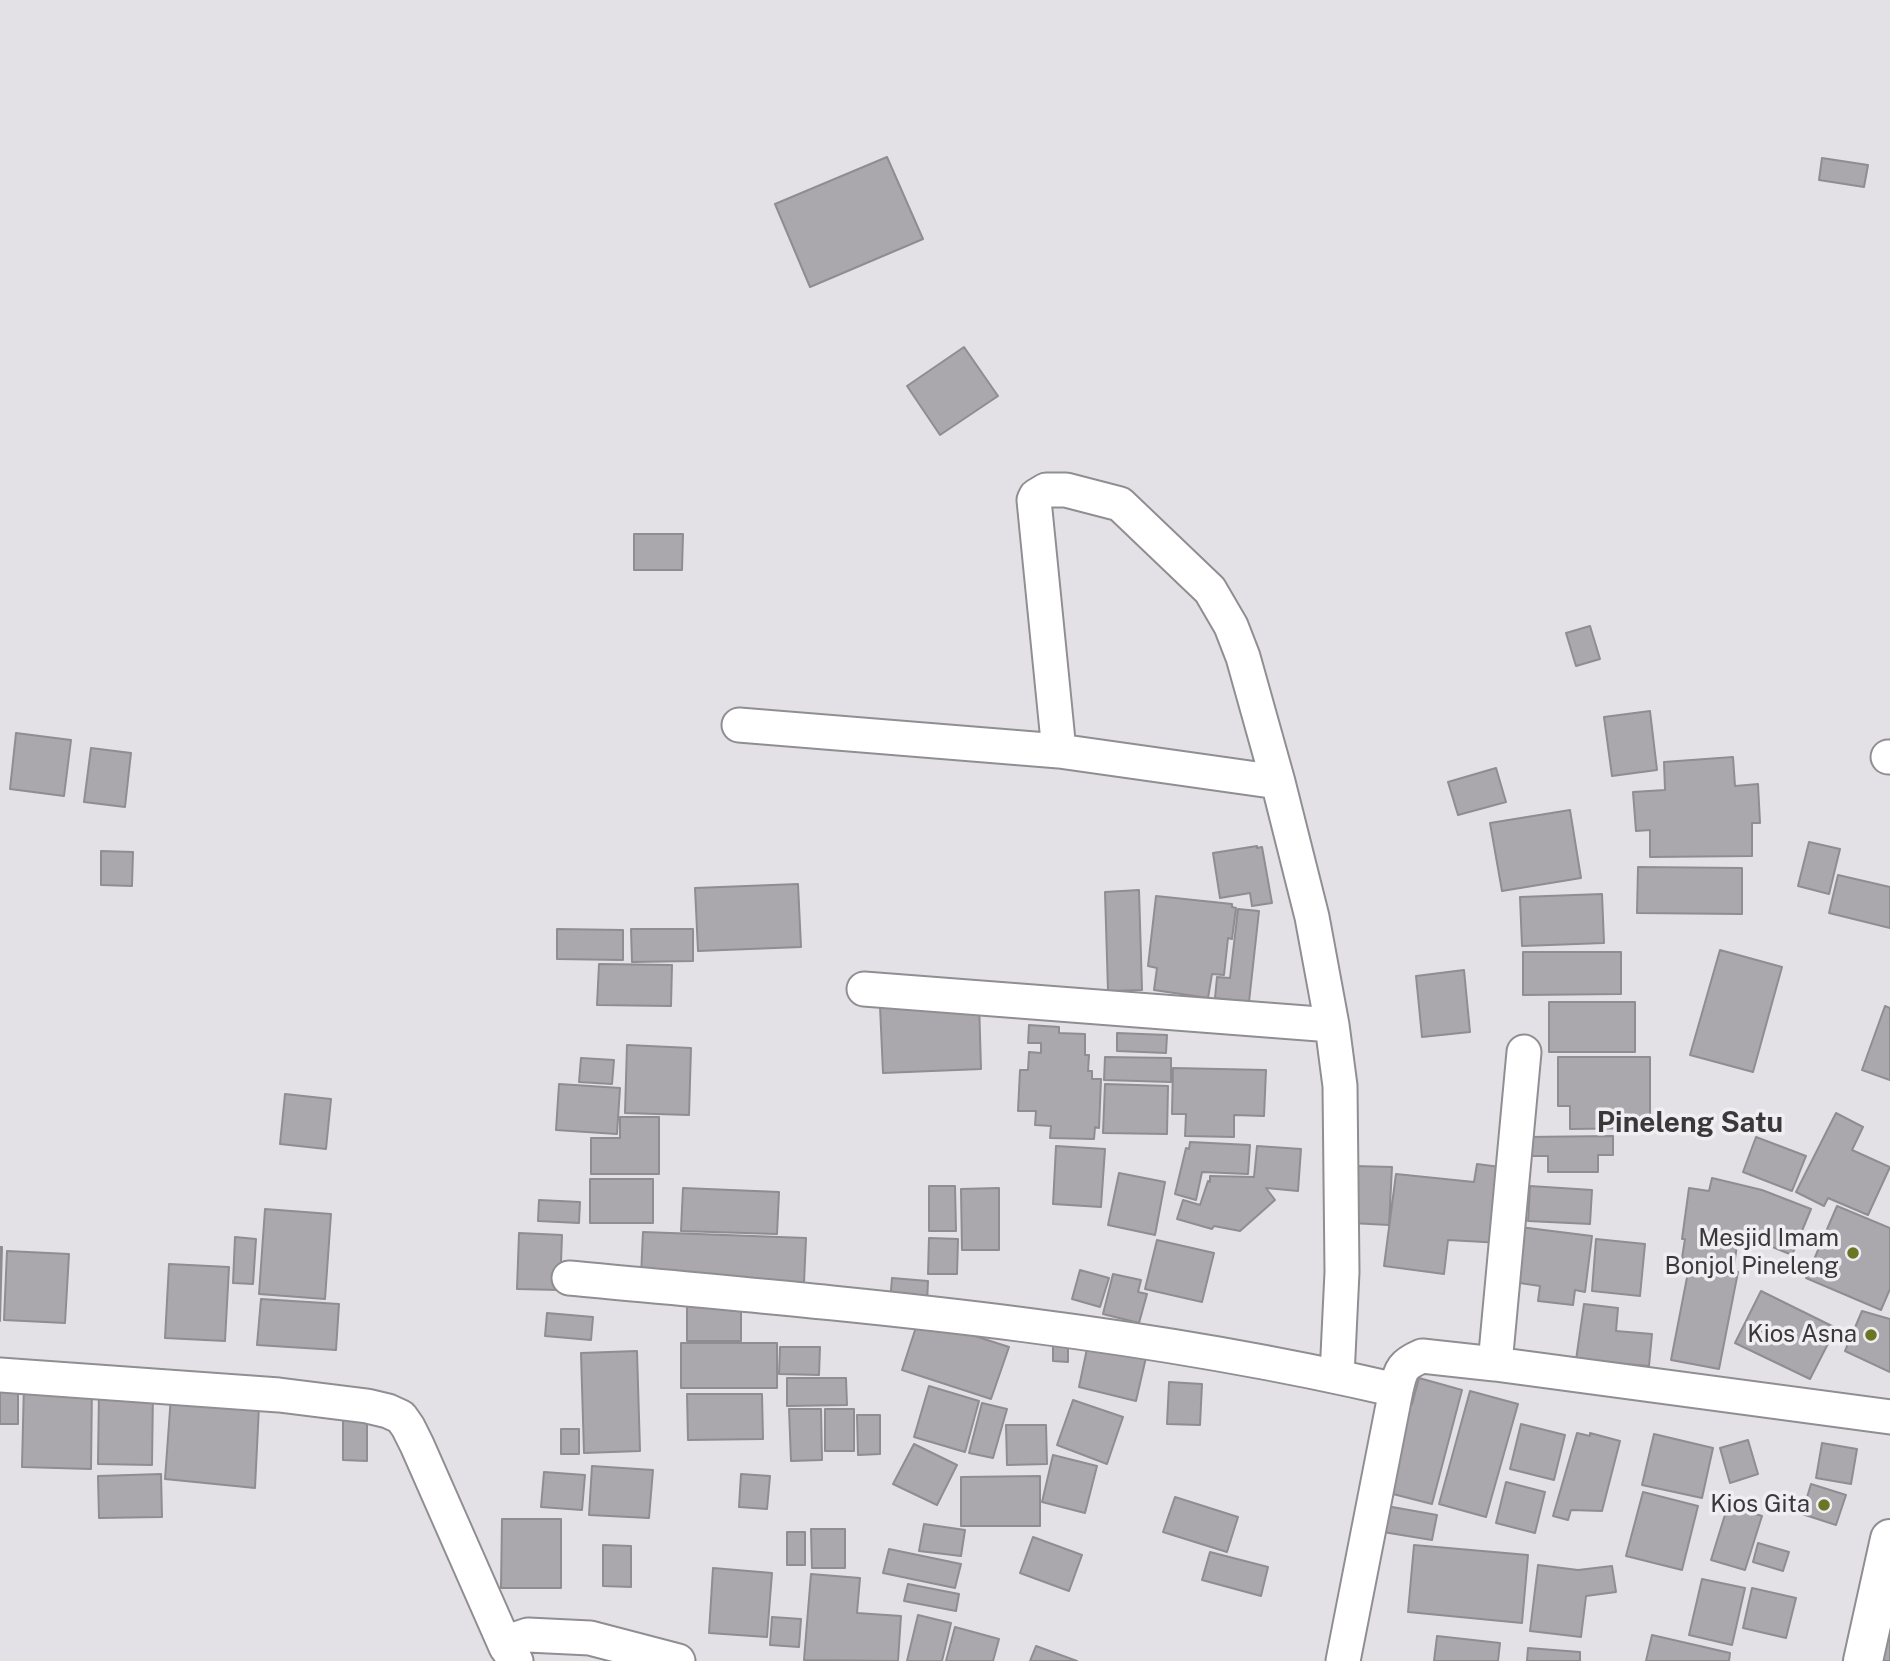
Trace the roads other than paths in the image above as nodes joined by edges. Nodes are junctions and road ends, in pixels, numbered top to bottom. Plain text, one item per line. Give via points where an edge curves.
1 (739, 725) dead end
2 (1059, 751) junction
3 (1279, 782) junction
4 (864, 989) dead end
5 (1332, 1025) junction
6 (1524, 1052) dead end
7 (569, 1278) dead end
8 (1495, 1364) junction
9 (0, 1375) edge
10 (1337, 1376) junction
11 (1396, 1390) junction
12 (1890, 1417) edge
13 (1890, 1539) edge
14 (511, 1654) edge
15 (678, 1661) edge
16 (1343, 1661) edge
17 (1863, 1661) edge

1 - 2 street
2 - 3 street
2 - 3 street via 1034,500 1046,490 1079,492 1120,504 1210,590 1243,657
3 - 5 street
4 - 5 street
5 - 10 street via 1340,1086 1342,1272
6 - 8 street
7 - 10 street via 946,1314 1127,1338
8 - 11 street via 1422,1356 1402,1368
8 - 12 street
9 - 14 street via 279,1395 367,1405 401,1418
10 - 11 street
11 - 16 street
13 - 17 highway
14 - 15 street via 516,1639 528,1635 590,1638

